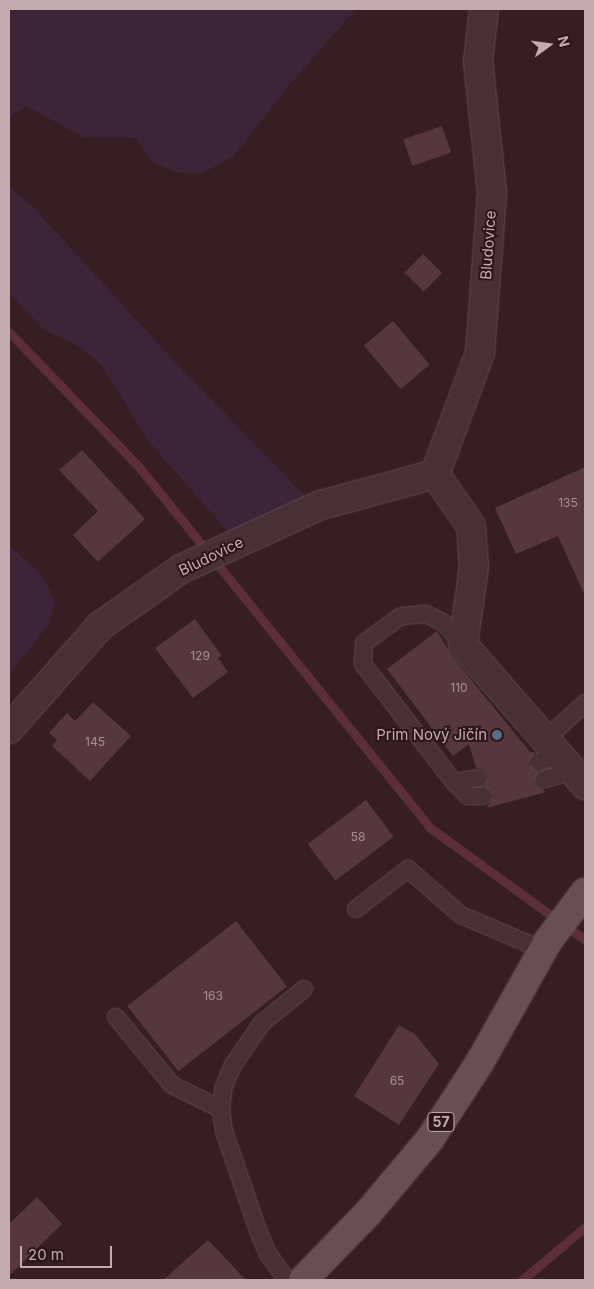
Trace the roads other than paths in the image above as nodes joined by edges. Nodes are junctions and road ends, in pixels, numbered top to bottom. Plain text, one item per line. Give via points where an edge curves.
1 (484, 9) edge
2 (435, 474) junction
3 (463, 645) junction
4 (585, 703) edge
5 (9, 729) edge
6 (561, 762) edge
7 (479, 778) dead end
8 (543, 780) dead end
9 (454, 782) junction
10 (483, 796) dead end
11 (578, 900) edge
12 (356, 909) dead end
13 (546, 946) junction
14 (304, 989) dead end
15 (116, 1017) dead end
16 (221, 1109) junction
17 (286, 1280) edge
18 (303, 1280) edge

1 - 2 street, Bludovice via 478,61 492,192 480,353
2 - 3 street via 471,526 474,566
2 - 5 street, Bludovice via 321,505 181,568 100,626
3 - 6 street
3 - 9 lane via 444,623 426,614 401,616 364,643 363,664
4 - 6 lane
6 - 8 lane
7 - 9 lane
9 - 10 lane via 468,796
11 - 13 main road, 57
12 - 13 lane via 408,869 461,915
13 - 18 main road, 57 via 480,1062 430,1139 368,1213
14 - 16 lane via 262,1023 233,1065 224,1086
15 - 16 lane via 172,1085
16 - 17 lane via 224,1130 258,1230 268,1254

